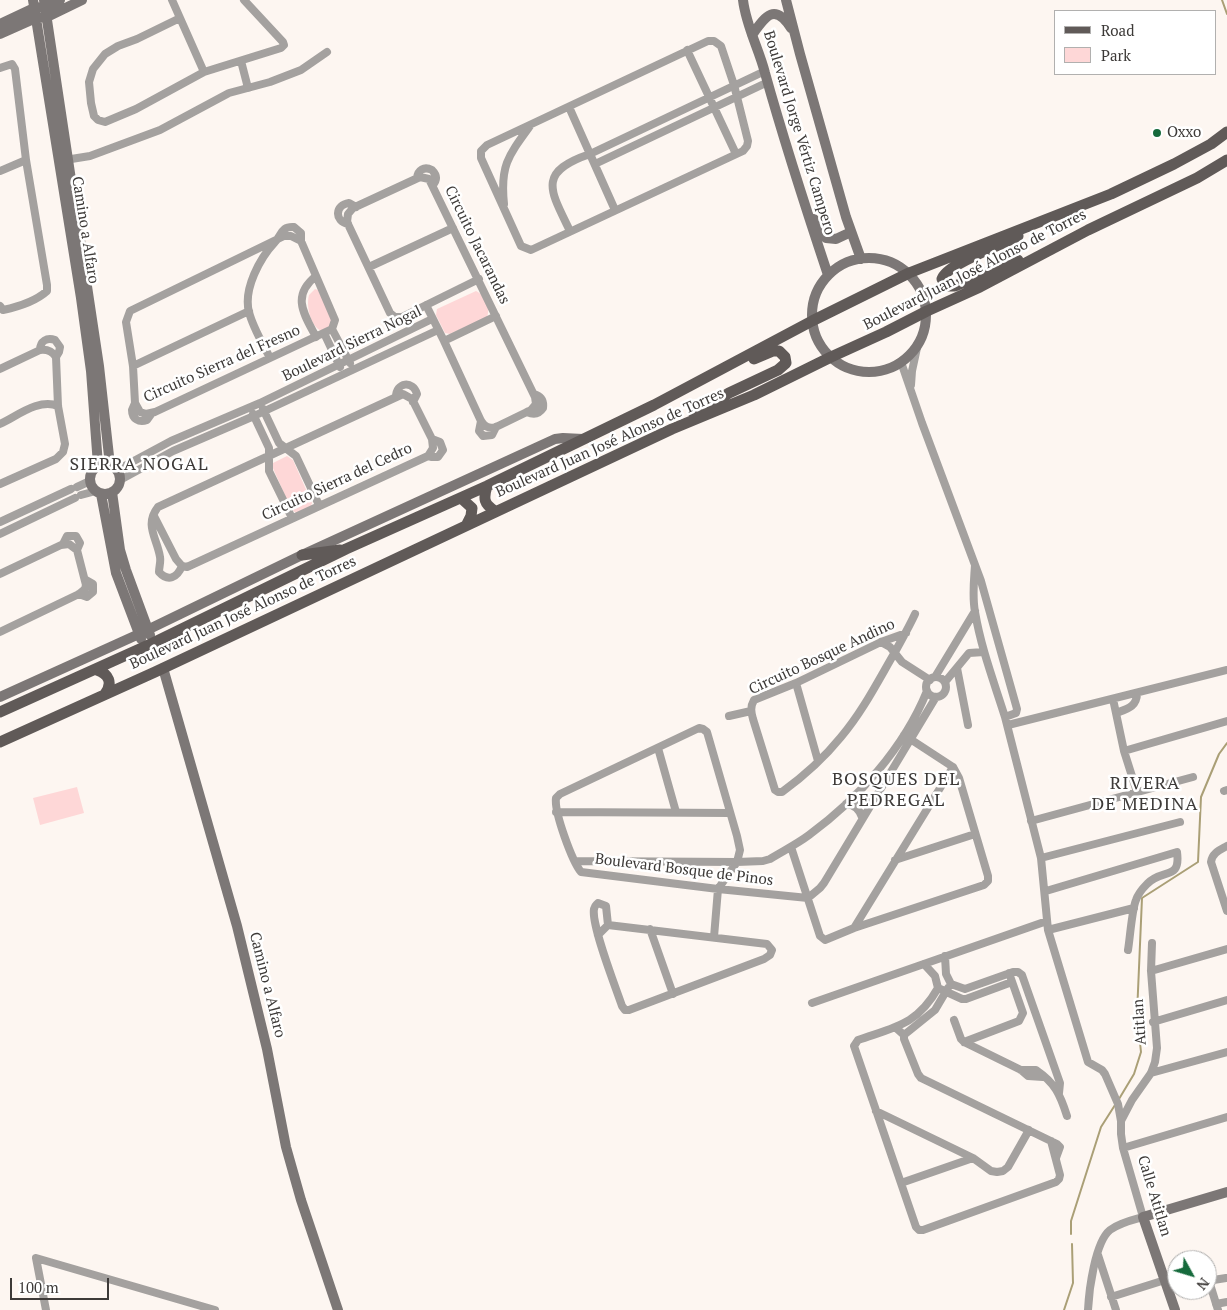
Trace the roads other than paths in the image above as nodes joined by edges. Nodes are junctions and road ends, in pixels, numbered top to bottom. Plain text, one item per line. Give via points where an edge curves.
1 (60, 0) edge
2 (82, 0) edge
3 (172, 0) edge
4 (244, 0) edge
5 (742, 0) edge
6 (786, 0) edge
7 (40, 8) edge
8 (180, 18) junction
9 (0, 24) edge
10 (0, 34) edge
11 (752, 35) junction
12 (795, 36) junction
13 (687, 50) junction
14 (327, 52) dead end
15 (241, 61) junction
16 (0, 68) edge
17 (765, 71) junction
18 (204, 72) junction
19 (768, 82) junction
20 (734, 85) junction
21 (248, 88) junction
22 (737, 96) junction
23 (709, 97) junction
24 (569, 107) junction
25 (714, 108) junction
26 (531, 125) junction
27 (1227, 132) edge
28 (590, 154) junction
29 (736, 154) junction
30 (26, 160) junction
31 (64, 160) junction
32 (1227, 160) edge
33 (595, 164) junction
34 (0, 171) edge
35 (800, 194) junction
36 (615, 210) junction
37 (504, 211) junction
38 (1054, 216) junction
39 (453, 228) junction
40 (570, 231) junction
41 (851, 232) junction
42 (279, 238) junction
43 (1065, 243) junction
44 (861, 259) junction
45 (369, 267) junction
46 (909, 273) junction
47 (828, 275) junction
48 (316, 276) junction
49 (479, 279) junction
50 (0, 306) edge
51 (426, 306) junction
52 (249, 311) junction
53 (927, 311) junction
54 (496, 316) junction
55 (432, 319) junction
56 (812, 321) junction
57 (332, 329) junction
58 (438, 330) junction
59 (407, 332) junction
60 (320, 335) junction
61 (392, 339) junction
62 (444, 341) junction
63 (412, 342) junction
64 (917, 348) junction
65 (40, 350) junction
66 (396, 350) junction
67 (56, 357) junction
68 (831, 357) junction
69 (270, 358) junction
70 (349, 360) junction
71 (901, 362) junction
72 (339, 365) junction
73 (133, 366) junction
74 (0, 369) edge
75 (354, 369) junction
76 (343, 374) junction
77 (700, 380) junction
78 (912, 392) junction
79 (260, 403) junction
80 (58, 406) junction
81 (250, 407) junction
82 (264, 412) junction
83 (254, 416) junction
84 (0, 424) edge
85 (672, 429) junction
86 (584, 439) junction
87 (286, 448) junction
88 (269, 456) junction
89 (98, 466) junction
90 (114, 467) junction
91 (120, 480) junction
92 (90, 481) junction
93 (0, 484) edge
94 (488, 486) junction
95 (98, 492) junction
96 (112, 492) junction
97 (462, 498) junction
98 (319, 505) junction
99 (495, 511) junction
100 (154, 516) junction
101 (292, 518) junction
102 (0, 522) edge
103 (467, 524) junction
104 (0, 534) edge
105 (346, 549) junction
106 (302, 555) junction
107 (975, 565) junction
108 (182, 566) junction
109 (0, 574) edge
110 (975, 611) junction
111 (915, 614) dead end
112 (0, 632) edge
113 (144, 632) junction
114 (906, 632) junction
115 (956, 641) junction
116 (881, 642) junction
117 (149, 645) junction
118 (894, 652) junction
119 (984, 652) junction
120 (969, 653) junction
121 (888, 666) junction
122 (163, 668) junction
123 (957, 668) junction
124 (96, 670) junction
125 (1227, 670) edge
126 (796, 683) junction
127 (930, 683) junction
128 (945, 686) junction
129 (962, 691) junction
130 (1137, 693) junction
131 (105, 694) junction
132 (0, 696) edge
133 (936, 697) junction
134 (1113, 699) junction
135 (751, 710) junction
136 (0, 712) edge
137 (1116, 713) junction
138 (729, 716) dead end
139 (1006, 721) junction
140 (1227, 721) edge
141 (968, 725) dead end
142 (907, 738) junction
143 (0, 742) edge
144 (658, 748) junction
145 (1124, 751) junction
146 (818, 761) junction
147 (952, 766) junction
148 (1193, 776) dead end
149 (1137, 792) junction
150 (856, 794) junction
151 (871, 802) junction
152 (846, 804) junction
153 (556, 812) junction
154 (676, 812) junction
155 (730, 813) junction
156 (862, 817) junction
157 (1031, 821) junction
158 (1180, 822) dead end
159 (975, 834) junction
160 (1227, 846) edge
161 (791, 847) junction
162 (1041, 858) junction
163 (895, 860) junction
164 (575, 861) junction
165 (635, 862) junction
166 (737, 862) junction
167 (634, 878) junction
168 (718, 889) junction
169 (1046, 891) junction
170 (1225, 896) edge
171 (808, 898) junction
172 (1134, 908) junction
173 (1227, 912) edge
174 (1047, 921) junction
175 (608, 925) junction
176 (854, 928) junction
177 (650, 929) junction
178 (1048, 930) junction
179 (598, 935) junction
180 (714, 937) junction
181 (1152, 943) dead end
182 (1227, 949) edge
183 (1128, 950) dead end
184 (945, 956) junction
185 (924, 964) junction
186 (1151, 971) junction
187 (1009, 973) junction
188 (1012, 982) junction
189 (951, 984) junction
190 (938, 988) junction
191 (946, 992) junction
192 (673, 994) junction
193 (1227, 1000) edge
194 (812, 1003) dead end
195 (954, 1020) dead end
196 (1154, 1022) junction
197 (895, 1027) junction
198 (904, 1035) junction
199 (964, 1042) junction
200 (1227, 1052) edge
201 (1151, 1073) junction
202 (1058, 1078) junction
203 (1046, 1079) junction
204 (1059, 1093) junction
205 (1132, 1100) junction
206 (1118, 1104) junction
207 (876, 1111) junction
208 (1067, 1116) dead end
209 (1227, 1117) edge
210 (1121, 1120) junction
211 (1029, 1130) junction
212 (1123, 1148) junction
213 (973, 1158) junction
214 (901, 1183) junction
215 (1227, 1192) edge
216 (1142, 1217) junction
217 (1098, 1254) junction
218 (1226, 1278) dead end
219 (1165, 1280) junction
220 (1217, 1280) edge
221 (1111, 1297) junction
222 (1227, 1302) edge
223 (1217, 1307) edge
224 (46, 1310) edge
225 (215, 1310) edge
226 (338, 1310) edge
227 (1088, 1310) edge
228 (1116, 1310) edge
229 (1175, 1310) edge

1 - 7 street
2 - 7 street
3 - 8 street
4 - 15 street via 284,45
5 - 11 street, Boulevard Jorge Vértiz Campero
6 - 12 street, Boulevard Jorge Vértiz Campero
7 - 9 street
7 - 10 street
7 - 31 street, Camino a Alfaro
8 - 18 street
8 - 18 street via 105,54 93,69 89,82 94,116 105,122
11 - 12 street via 765,17 774,14 783,18
11 - 17 street, Boulevard Jorge Vértiz Campero
12 - 41 street, Boulevard Jorge Vértiz Campero
13 - 20 street via 708,41 719,44
13 - 23 street
13 - 24 street
14 - 21 street via 301,70
15 - 18 street
15 - 21 street
16 - 30 street via 12,64 15,69
17 - 19 street, Boulevard Jorge Vértiz Campero
17 - 20 street
19 - 22 street
19 - 35 street, Boulevard Jorge Vértiz Campero
20 - 22 street
20 - 23 street
21 - 31 street via 229,93 160,130 90,156
22 - 25 street
22 - 29 street via 748,141 743,151
23 - 25 street
23 - 28 street
24 - 26 street
24 - 28 street
25 - 29 street
25 - 33 street
26 - 37 street via 516,144 504,168
26 - 37 street via 487,145 481,151 480,158
27 - 38 main road, Boulevard Juan José Alonso de Torres via 1166,168
28 - 33 street
28 - 40 street via 568,162 553,179 553,193
29 - 36 street
30 - 34 street
30 - 50 street via 47,290 13,308 3,310
31 - 89 street, Camino a Alfaro via 89,362
31 - 90 street, Camino a Alfaro
32 - 43 main road, Boulevard Juan José Alonso de Torres
33 - 36 street
35 - 41 street via 826,238 836,239
35 - 47 street, Boulevard Jorge Vértiz Campero
36 - 40 street
37 - 40 street via 521,246 526,249 531,250
38 - 43 main road via 1004,244 954,266 944,272 943,281 947,286 954,286 1040,250
38 - 46 main road, Boulevard Juan José Alonso de Torres
39 - 45 street
39 - 45 street, Circuito Jacarandas via 433,185 426,177 417,178 356,207 348,214 348,224
39 - 49 street, Circuito Jacarandas
41 - 44 street, Boulevard Jorge Vértiz Campero
42 - 48 street via 291,236 301,241
42 - 52 street via 258,266 250,288
42 - 73 street, Circuito Sierra del Fresno via 130,312 126,322
43 - 53 main road, Boulevard Juan José Alonso de Torres
44 - 46 street via 884,260
44 - 47 street
45 - 51 street, Circuito Jacarandas via 392,316 402,317
46 - 53 street via 920,289
46 - 56 main road, Boulevard Juan José Alonso de Torres
47 - 56 street via 814,298
48 - 57 street via 335,320
48 - 60 street, Circuito Sierra del Fresno via 302,292 301,302
49 - 51 street
49 - 54 street, Circuito Jacarandas
51 - 55 street
52 - 69 street
52 - 73 street
53 - 64 street via 925,330
53 - 68 main road, Boulevard Juan José Alonso de Torres
54 - 62 street
54 - 62 street, Circuito Jacarandas via 534,394 536,404 528,412 496,427 487,427 481,421
55 - 58 street, Boulevard Sierra Nogal
55 - 59 street, Boulevard Sierra Nogal
56 - 68 street via 816,341
56 - 77 main road, Boulevard Juan José Alonso de Torres
57 - 60 street, Circuito Sierra del Fresno
57 - 70 street
58 - 62 street, Circuito Jacarandas
58 - 63 street, Boulevard Sierra Nogal
59 - 61 street, Boulevard Sierra Nogal
59 - 63 street
60 - 69 street, Circuito Sierra del Fresno
60 - 72 street, Circuito Sierra del Fresno
61 - 66 street
61 - 70 street, Boulevard Sierra Nogal
63 - 66 street, Boulevard Sierra Nogal
64 - 71 street
64 - 78 street
65 - 67 street via 49,350
65 - 67 street via 44,340 53,339 60,347
65 - 74 street
66 - 75 street, Boulevard Sierra Nogal
67 - 80 street
68 - 71 street via 865,371
68 - 85 main road, Boulevard Juan José Alonso de Torres via 754,395
69 - 73 street, Circuito Sierra del Fresno via 146,414 140,412 136,403
70 - 72 street, Boulevard Sierra Nogal
70 - 75 street
71 - 78 street
72 - 76 street, Circuito Sierra del Fresno
72 - 79 street, Boulevard Sierra Nogal
75 - 76 street, Boulevard Sierra Nogal
76 - 82 street, Boulevard Sierra Nogal
77 - 85 main road via 773,351 779,351 786,357 784,366 778,370 708,405
77 - 86 main road, Boulevard Juan José Alonso de Torres
78 - 107 street
79 - 81 street, Boulevard Sierra Nogal
79 - 82 street
80 - 84 street via 40,404
80 - 93 street via 65,444 60,456
81 - 83 street
81 - 90 street, Boulevard Sierra Nogal
82 - 83 street, Boulevard Sierra Nogal
82 - 87 street via 279,443
83 - 88 street via 269,448
83 - 91 street, Boulevard Sierra Nogal via 173,451
85 - 99 main road, Boulevard Juan José Alonso de Torres
86 - 94 main road, Boulevard Juan José Alonso de Torres
86 - 106 street via 555,439
87 - 88 street, Circuito Sierra del Cedro
87 - 98 street via 296,456
87 - 98 street, Circuito Sierra del Cedro via 396,397 406,395 413,402 432,439 433,448 428,456
88 - 100 street, Circuito Sierra del Cedro via 161,506
88 - 101 street via 269,471
89 - 90 street
89 - 92 street via 91,472
90 - 91 street
91 - 96 street
92 - 95 street
92 - 102 street
94 - 97 main road, Boulevard Juan José Alonso de Torres
94 - 99 main road via 485,502
95 - 96 street
95 - 104 street via 78,497
95 - 113 street via 116,573
96 - 113 street via 120,550
97 - 103 main road via 472,508
97 - 105 main road, Boulevard Juan José Alonso de Torres
98 - 101 street, Circuito Sierra del Cedro
99 - 103 main road, Boulevard Juan José Alonso de Torres
100 - 108 street
100 - 108 street, Circuito Sierra del Cedro via 151,522 160,555 159,572 166,578 173,578
101 - 108 street, Circuito Sierra del Cedro via 187,567
103 - 122 main road, Boulevard Juan José Alonso de Torres
105 - 106 main road
105 - 117 main road, Boulevard Juan José Alonso de Torres
106 - 113 street
107 - 110 street
107 - 139 street via 1017,709
109 - 112 street via 63,544 77,550 86,580 85,589 79,594
110 - 115 street, Boulevard Bosque de Pinos
110 - 119 street
111 - 114 street
113 - 117 street
113 - 132 street
114 - 116 street, Circuito Bosque Andino
114 - 118 street, Circuito Bosque Andino
115 - 120 street
115 - 127 street, Boulevard Bosque de Pinos
116 - 118 street
116 - 126 street, Circuito Bosque Andino
117 - 124 main road, Boulevard Juan José Alonso de Torres
118 - 121 street, Circuito Bosque Andino
118 - 127 street, Circuito Bosque Andino
119 - 120 street
119 - 139 street
120 - 123 street
121 - 127 street via 902,667
121 - 146 street, Circuito Bosque Andino via 853,722
122 - 131 main road, Boulevard Juan José Alonso de Torres
122 - 226 street, Camino a Alfaro via 237,926 267,1049 286,1147
123 - 128 street
123 - 129 street
124 - 131 main road via 109,678
124 - 136 main road, Boulevard Juan José Alonso de Torres
125 - 130 street
126 - 135 street, Circuito Bosque Andino via 754,700
126 - 146 street
127 - 128 street via 939,677
127 - 133 street via 931,695
127 - 142 street, Boulevard Bosque de Pinos
128 - 129 street
128 - 133 street via 943,694
129 - 141 street
130 - 134 street
130 - 137 street via 1134,705
131 - 143 main road, Boulevard Juan José Alonso de Torres
133 - 142 street, Boulevard Bosque de Pinos
134 - 137 street
134 - 139 street
135 - 138 street, Circuito Bosque Andino
135 - 146 street, Circuito Bosque Andino via 778,792
137 - 145 street
139 - 157 street
140 - 145 street
142 - 147 street
142 - 150 street, Boulevard Bosque de Pinos
142 - 151 street, Boulevard Bosque de Pinos
144 - 153 street via 560,794 556,798
144 - 154 street
144 - 155 street via 699,728 704,729
145 - 149 street
147 - 159 street via 959,778
147 - 163 street
148 - 149 street
149 - 157 street
150 - 151 street via 861,803
150 - 152 street, Boulevard Bosque de Pinos
151 - 156 street, Boulevard Bosque de Pinos
152 - 156 street via 854,806
152 - 161 street, Boulevard Bosque de Pinos
153 - 154 street
153 - 164 street
154 - 155 street
155 - 166 street via 740,850
156 - 171 street, Boulevard Bosque de Pinos via 824,883
157 - 162 street
158 - 162 street
159 - 163 street
159 - 176 street via 988,881
160 - 170 street via 1216,852 1211,862
161 - 166 street, Boulevard Bosque de Pinos via 763,861
161 - 171 street
162 - 169 street
163 - 176 street
164 - 165 street, Boulevard Bosque de Pinos
164 - 167 street, Boulevard Bosque de Pinos via 581,872
165 - 166 street, Boulevard Bosque de Pinos
165 - 167 street
166 - 168 street
167 - 168 street, Boulevard Bosque de Pinos
168 - 171 street, Boulevard Bosque de Pinos
168 - 180 street
169 - 172 street via 1177,852 1177,868 1154,878 1136,899
169 - 174 street
170 - 173 street
171 - 176 street via 822,939
172 - 178 street
172 - 183 street
174 - 178 street
174 - 184 street
175 - 177 street
175 - 179 street
175 - 179 street via 606,906 598,903 594,908
177 - 180 street
177 - 192 street
178 - 206 street via 1088,1062 1102,1070
179 - 192 street via 625,1010
180 - 192 street via 767,944 772,950 764,960
181 - 186 street, Atitlan
182 - 186 street
184 - 185 street
184 - 189 street
185 - 190 street via 935,976
185 - 194 street
186 - 196 street, Atitlan
187 - 188 street
187 - 189 street via 965,988
187 - 202 street via 1022,975
188 - 191 street via 966,999
188 - 199 street via 1023,1013 1019,1021
189 - 191 street
190 - 191 street
190 - 197 street via 927,1006 905,1024
191 - 198 street via 935,1010
193 - 196 street
195 - 199 street
196 - 201 street, Atitlan via 1157,1048
197 - 198 street
197 - 207 street via 858,1040 854,1046
198 - 211 street via 921,1078
199 - 203 street via 1022,1070 1036,1070
200 - 201 street
201 - 205 street, Atitlan
202 - 203 street
202 - 204 street
203 - 204 street
204 - 208 street
205 - 206 street
205 - 210 street, Atitlan
206 - 210 street
207 - 213 street
207 - 214 street
209 - 212 street
210 - 212 street
211 - 213 street via 1012,1162 1003,1171 991,1171
211 - 214 street via 1060,1147 1056,1158 1060,1179 1056,1182 923,1230 916,1227
212 - 216 street, Calle Atitlan
213 - 214 street
215 - 216 street
216 - 217 street via 1113,1228 1103,1238
216 - 219 street, Calle Atitlan
217 - 221 street
217 - 227 street
218 - 220 street
219 - 221 street
219 - 229 street, Calle Atitlan
221 - 228 street
222 - 223 street
224 - 225 street via 36,1258

